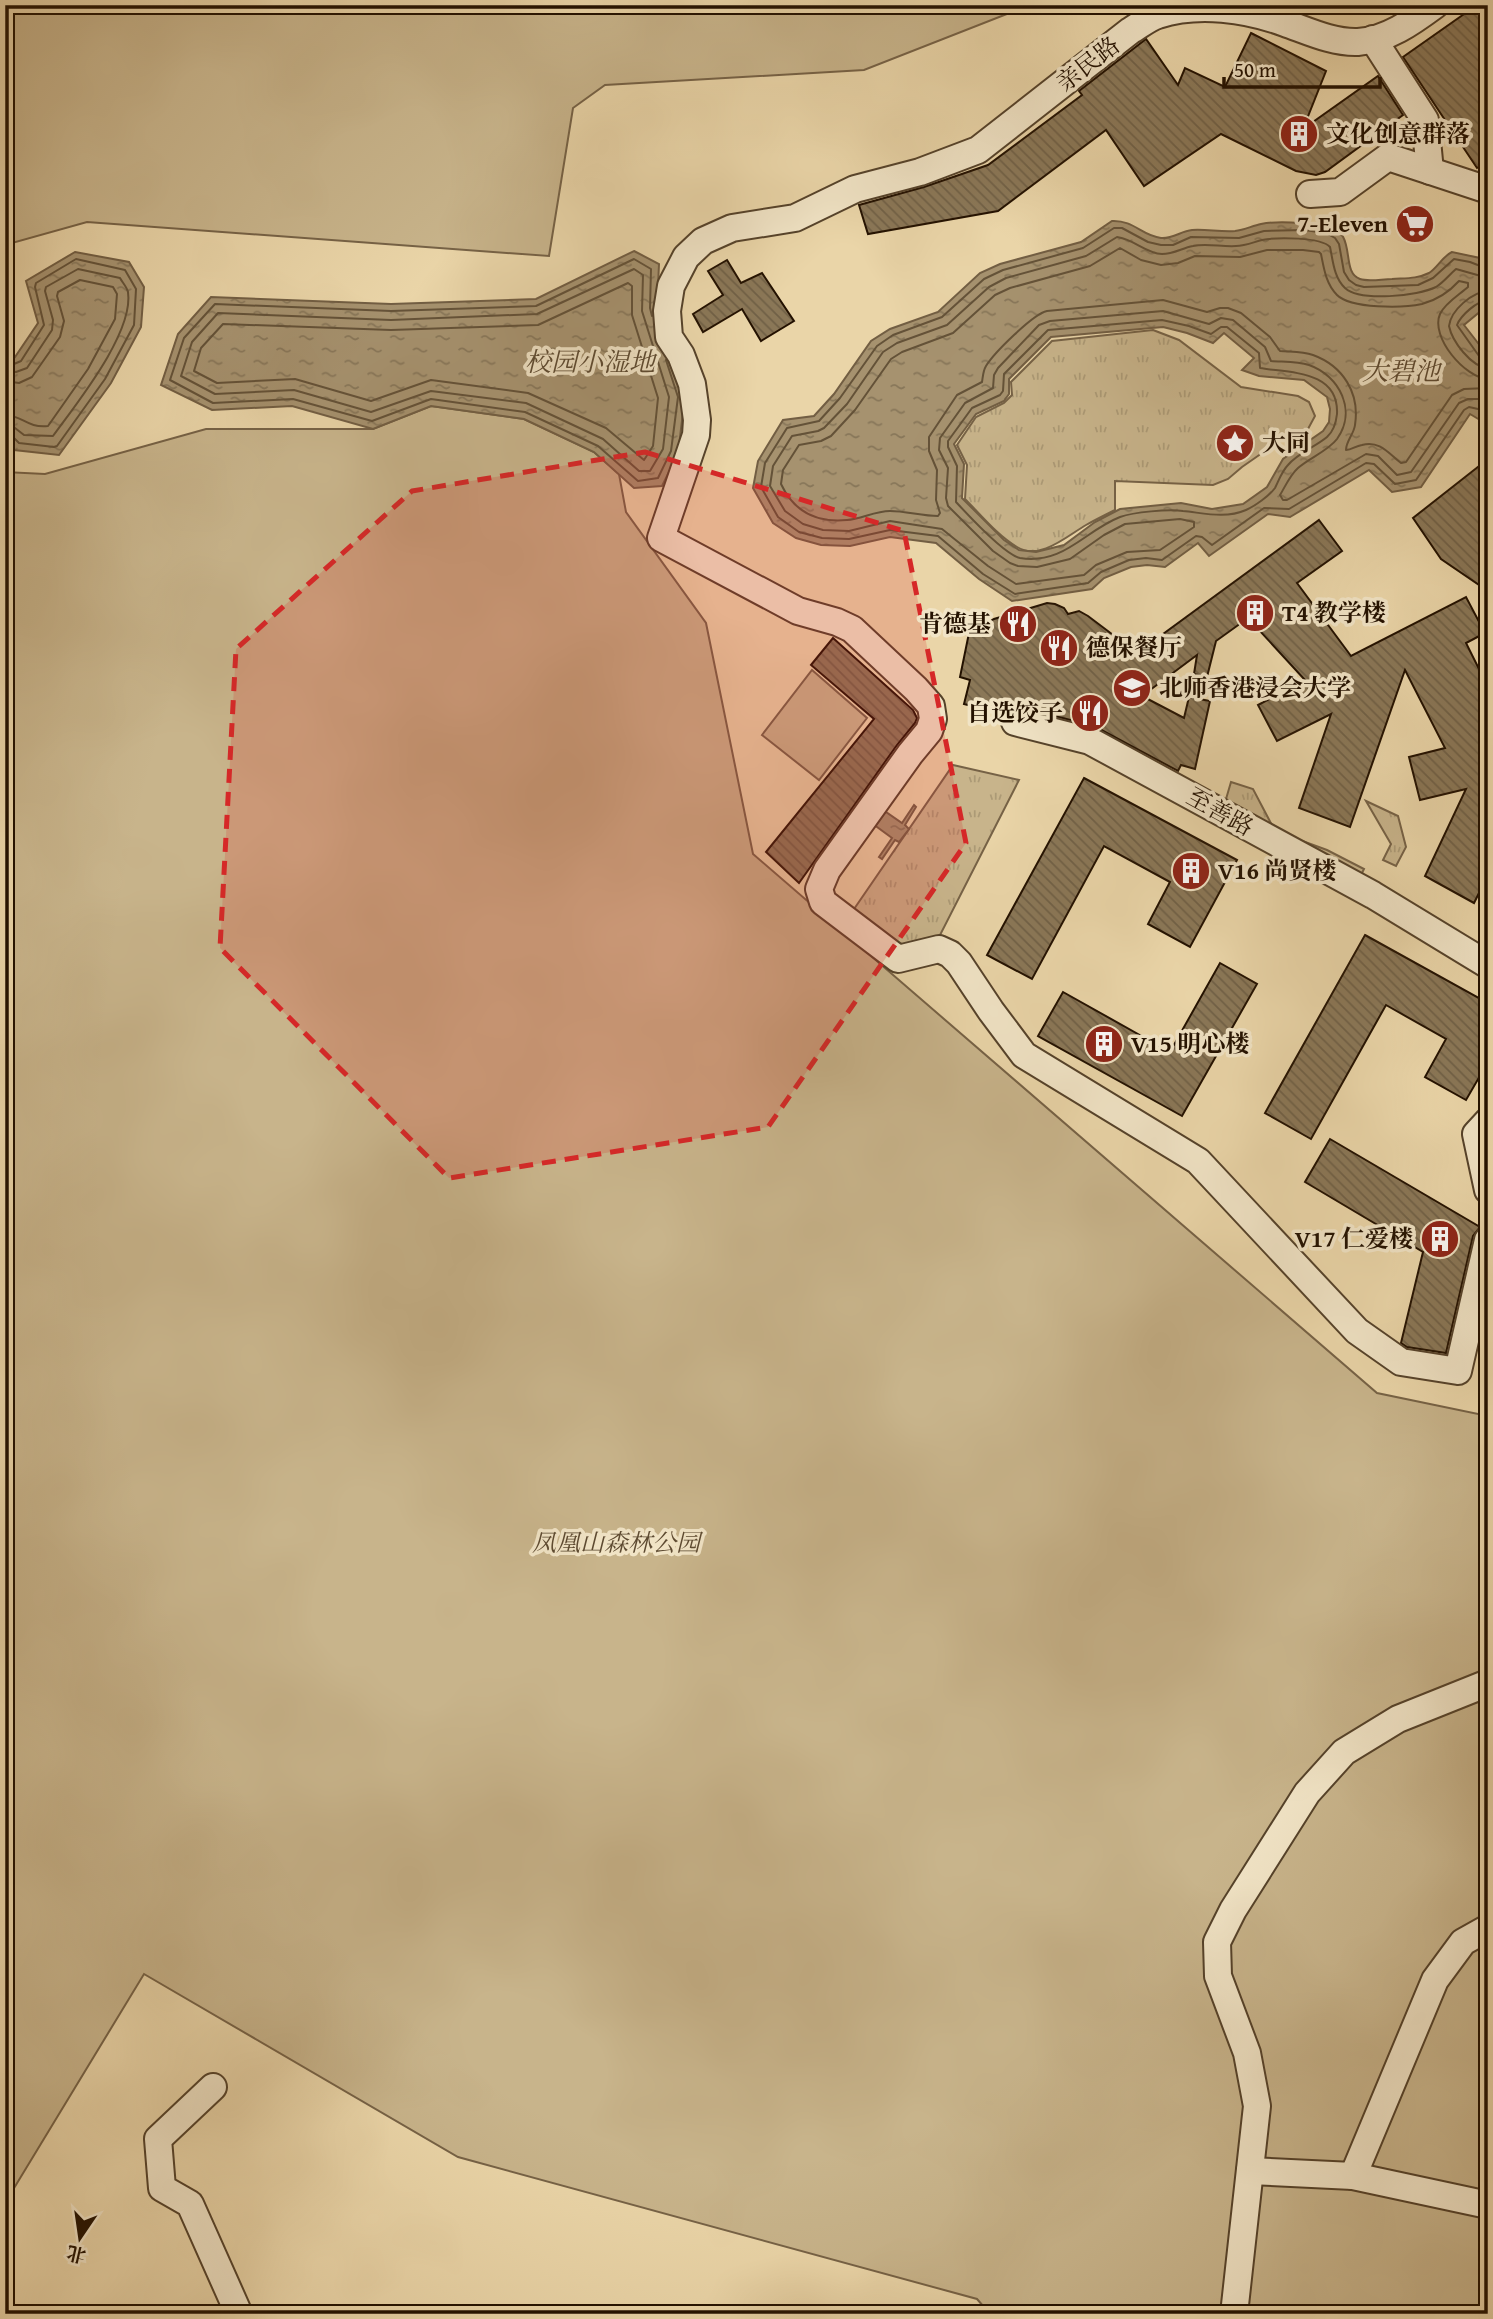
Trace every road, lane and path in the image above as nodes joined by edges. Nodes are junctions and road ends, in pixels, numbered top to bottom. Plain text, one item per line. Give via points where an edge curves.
1 (1435, 5) edge
2 (1373, 39) junction
3 (1430, 171) junction
4 (1488, 190) edge
5 (1310, 194) dead end
6 (1015, 722) dead end
7 (1488, 965) edge
8 (1488, 1121) edge
9 (1488, 1190) edge
10 (1488, 1240) edge
11 (1488, 1683) edge
12 (1488, 1928) edge
13 (213, 2087) dead end
14 (1250, 2171) junction
15 (1353, 2176) junction
16 (1488, 2205) edge
17 (239, 2314) edge
18 (1234, 2314) edge

1 - 2 street, 亲民路
2 - 3 street via 1425,120
2 - 10 street, 亲民路 via 1333,39 1272,18 1226,10 1186,9 1156,16 1130,31 978,150 855,189 795,218 732,228 703,242 686,257 671,286 667,311 669,337 692,384 697,419 696,435 661,538 798,611 852,629 931,706 929,731 827,870 819,890 823,902 898,959 939,949 950,954 1024,1055 1198,1161 1357,1331 1401,1362 1458,1371
3 - 4 street
3 - 5 street via 1388,157 1340,192
6 - 7 street, 至善路 via 1090,741 1373,895
8 - 9 street via 1476,1134
11 - 14 street via 1398,1719 1344,1752 1307,1793 1217,1942 1218,1976 1247,2053 1257,2106
12 - 15 street via 1463,1942 1435,1980
13 - 17 street via 158,2139 162,2188 190,2204
14 - 15 street
14 - 18 street
15 - 16 street

